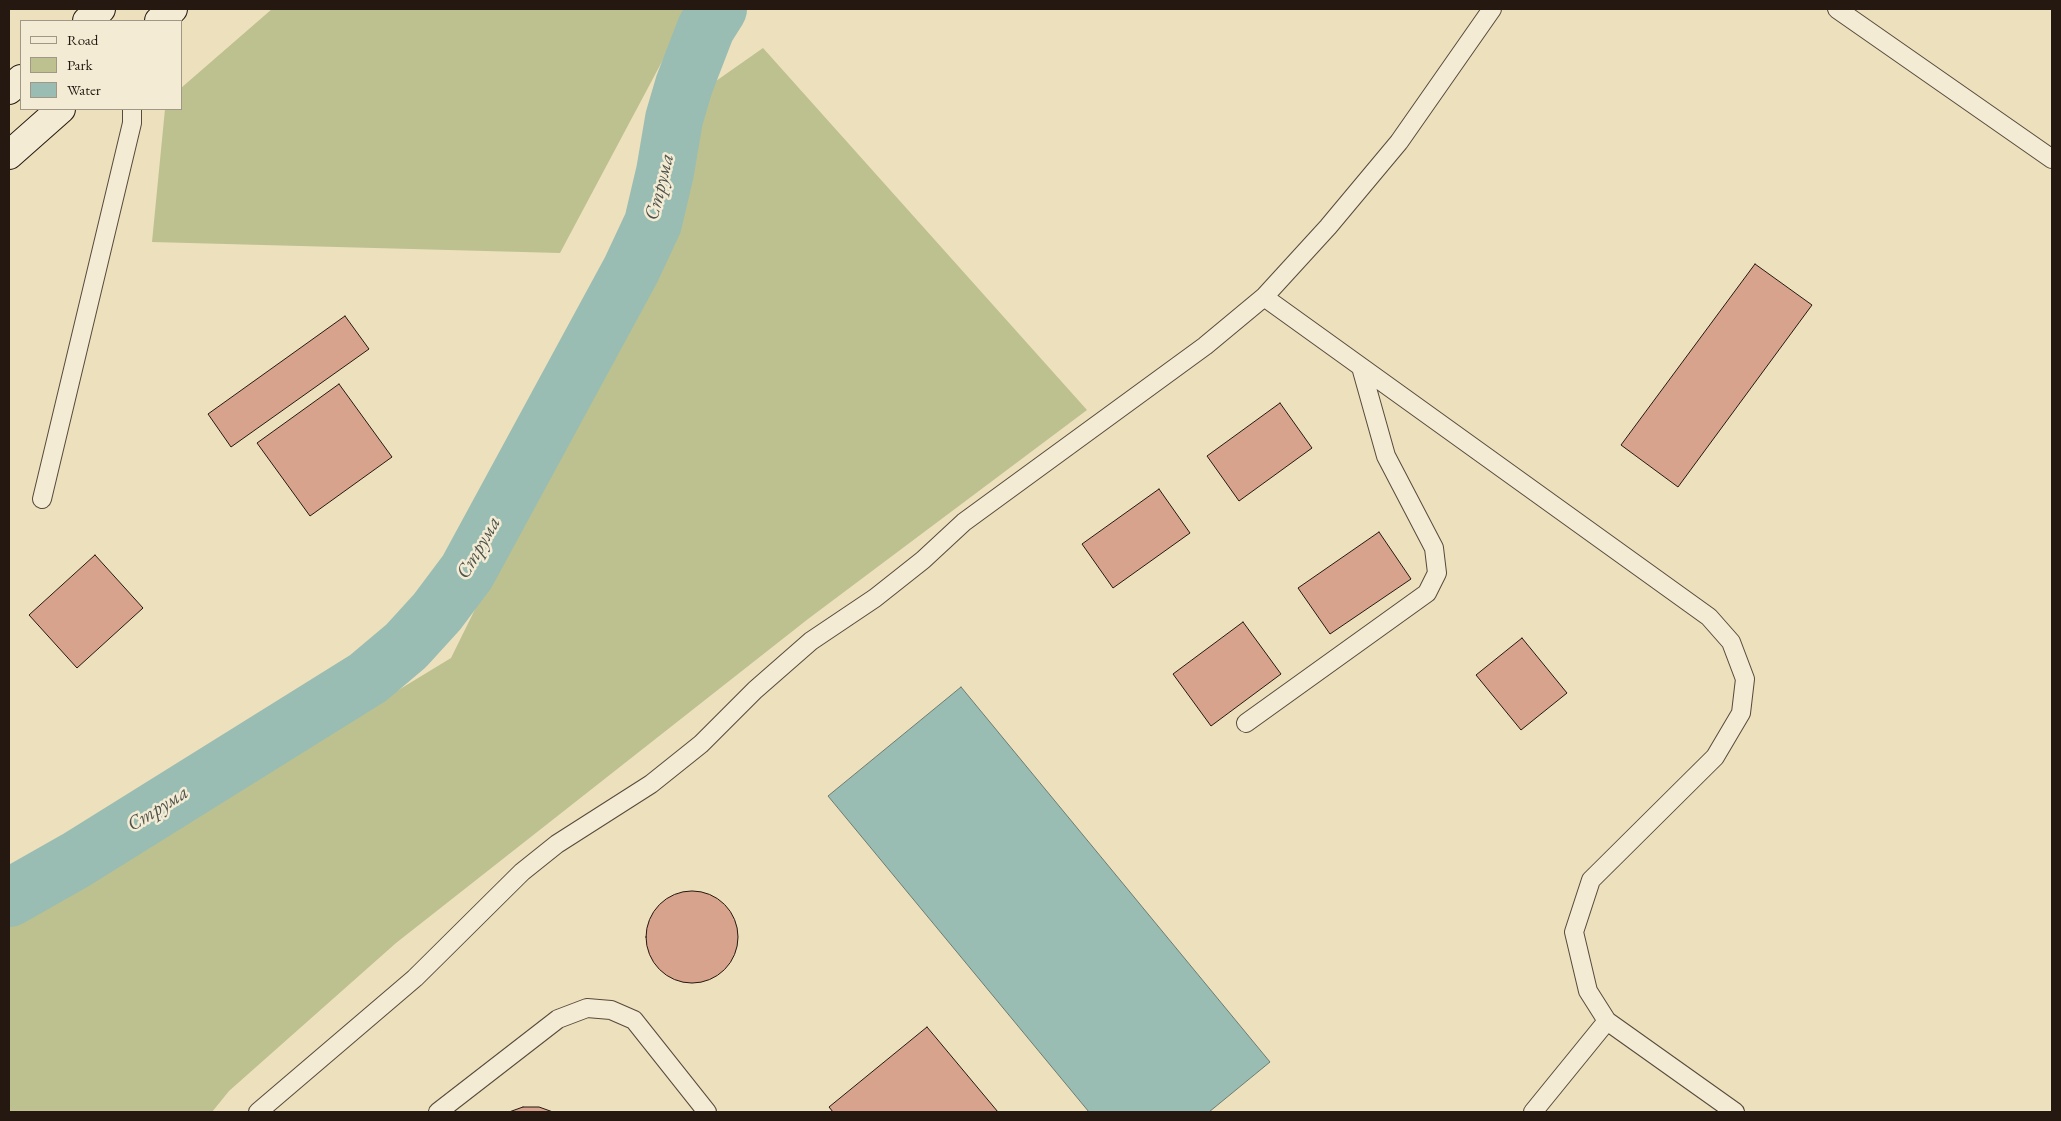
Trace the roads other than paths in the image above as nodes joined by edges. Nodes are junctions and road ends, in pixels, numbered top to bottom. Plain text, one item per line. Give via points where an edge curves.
1 (101, 9) edge
2 (173, 9) edge
3 (1492, 9) edge
4 (1836, 9) edge
5 (88, 20) edge
6 (160, 20) edge
7 (20, 80) edge
8 (9, 90) edge
9 (60, 110) edge
10 (132, 110) edge
11 (9, 155) edge
12 (2052, 159) edge
13 (1264, 297) junction
14 (1361, 367) junction
15 (42, 500) dead end
16 (1246, 723) dead end
17 (1607, 1021) junction
18 (258, 1112) edge
19 (438, 1112) edge
20 (707, 1112) edge
21 (1533, 1112) edge
22 (1735, 1112) edge

1 - 5 street
2 - 6 street
3 - 13 lane via 1399,142
4 - 12 lane
7 - 8 street
9 - 11 street
10 - 15 lane via 132,123
13 - 14 lane
13 - 18 lane via 1205,346 964,522 875,598 811,641 755,690 701,744 651,784 536,860 415,978
14 - 16 lane via 1386,456 1434,548 1438,573 1427,593
14 - 17 lane via 1709,617 1731,642 1744,679 1741,713 1715,757 1591,880 1588,889 1574,932 1588,991
17 - 21 lane
17 - 22 lane
19 - 20 lane via 558,1019 587,1008 611,1010 634,1020

